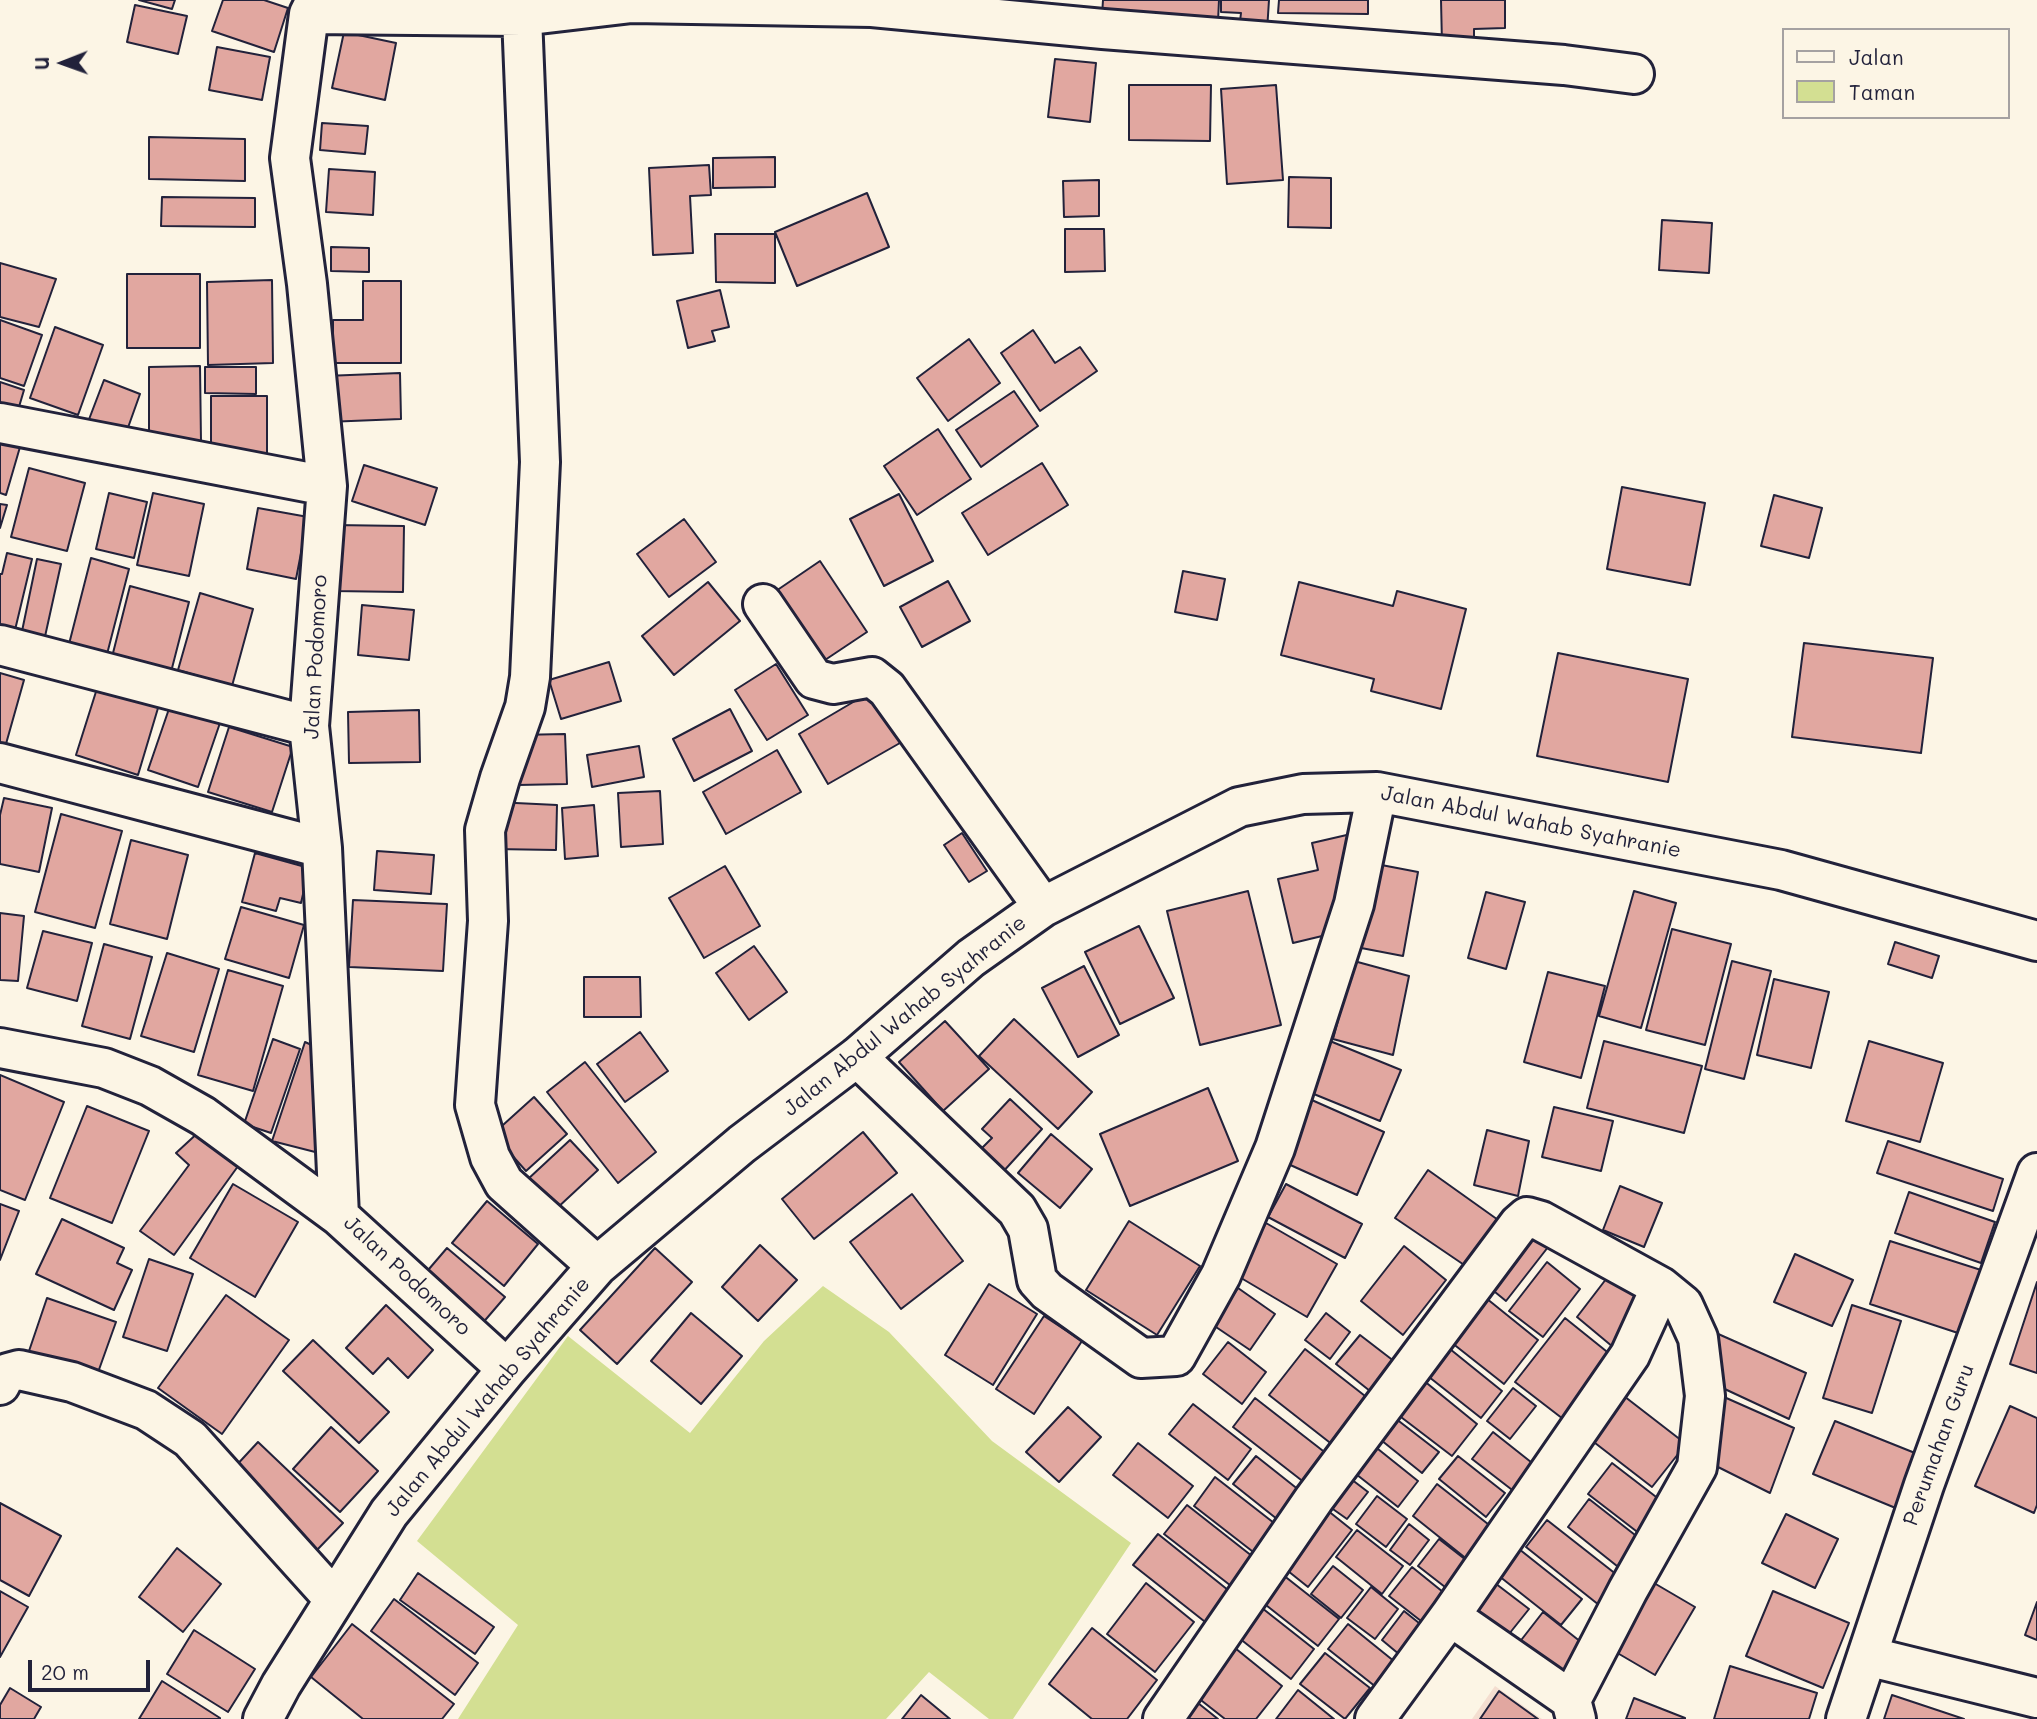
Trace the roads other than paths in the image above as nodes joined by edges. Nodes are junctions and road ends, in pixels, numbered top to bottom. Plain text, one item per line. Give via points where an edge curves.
1 (313, 7) edge
2 (522, 16) junction
3 (1633, 74) dead end
4 (0, 423) edge
5 (327, 486) junction
6 (763, 604) dead end
7 (0, 645) edge
8 (309, 726) junction
9 (0, 763) edge
10 (1377, 792) junction
11 (322, 848) junction
12 (1043, 907) junction
13 (2037, 942) edge
14 (0, 1048) edge
15 (857, 1057) junction
16 (2037, 1173) edge
17 (339, 1216) junction
18 (597, 1266) junction
19 (1661, 1287) junction
20 (508, 1368) junction
21 (0, 1385) edge
22 (334, 1599) junction
23 (1450, 1616) junction
24 (1867, 1656) junction
25 (2037, 1698) edge
26 (1574, 1709) edge
27 (263, 1719) edge
28 (1163, 1719) edge
29 (1375, 1719) edge
30 (1846, 1719) edge

1 - 2 street
1 - 5 street, Jalan Podomoro via 290,158
2 - 3 street via 632,3 872,8
2 - 18 street via 540,475 530,677 525,707 485,830 488,921 475,1105 489,1157 503,1183
4 - 5 street
5 - 8 street, Jalan Podomoro
6 - 12 street via 814,679 833,684 872,677 887,689
7 - 8 street
8 - 11 street, Jalan Podomoro
9 - 11 street
10 - 12 street, Jalan Abdul Wahab Syahranie via 1304,794 1239,807
10 - 13 street, Jalan Abdul Wahab Syahranie via 1780,870
10 - 15 street via 1354,904 1275,1148 1221,1275 1176,1356 1141,1357 1047,1291 1037,1280 1028,1229 1017,1210
11 - 17 street, Jalan Podomoro
12 - 15 street, Jalan Abdul Wahab Syahranie via 971,958
14 - 17 street via 104,1068 150,1086 203,1116
15 - 18 street, Jalan Abdul Wahab Syahranie via 742,1144
16 - 24 street, Perumahan Guru
17 - 20 street, Jalan Podomoro
18 - 20 street, Jalan Abdul Wahab Syahranie
19 - 23 street via 1630,1355
19 - 26 street via 1683,1304 1698,1338 1704,1396 1697,1467 1628,1590
19 - 28 street via 1527,1217 1314,1499
20 - 22 street, Jalan Abdul Wahab Syahranie via 389,1513
21 - 22 street via 8,1373 19,1370 72,1382 157,1417 190,1439
22 - 27 street, Jalan Abdul Wahab Syahranie
23 - 26 street
23 - 29 street
24 - 25 street
24 - 30 street, Perumahan Guru

